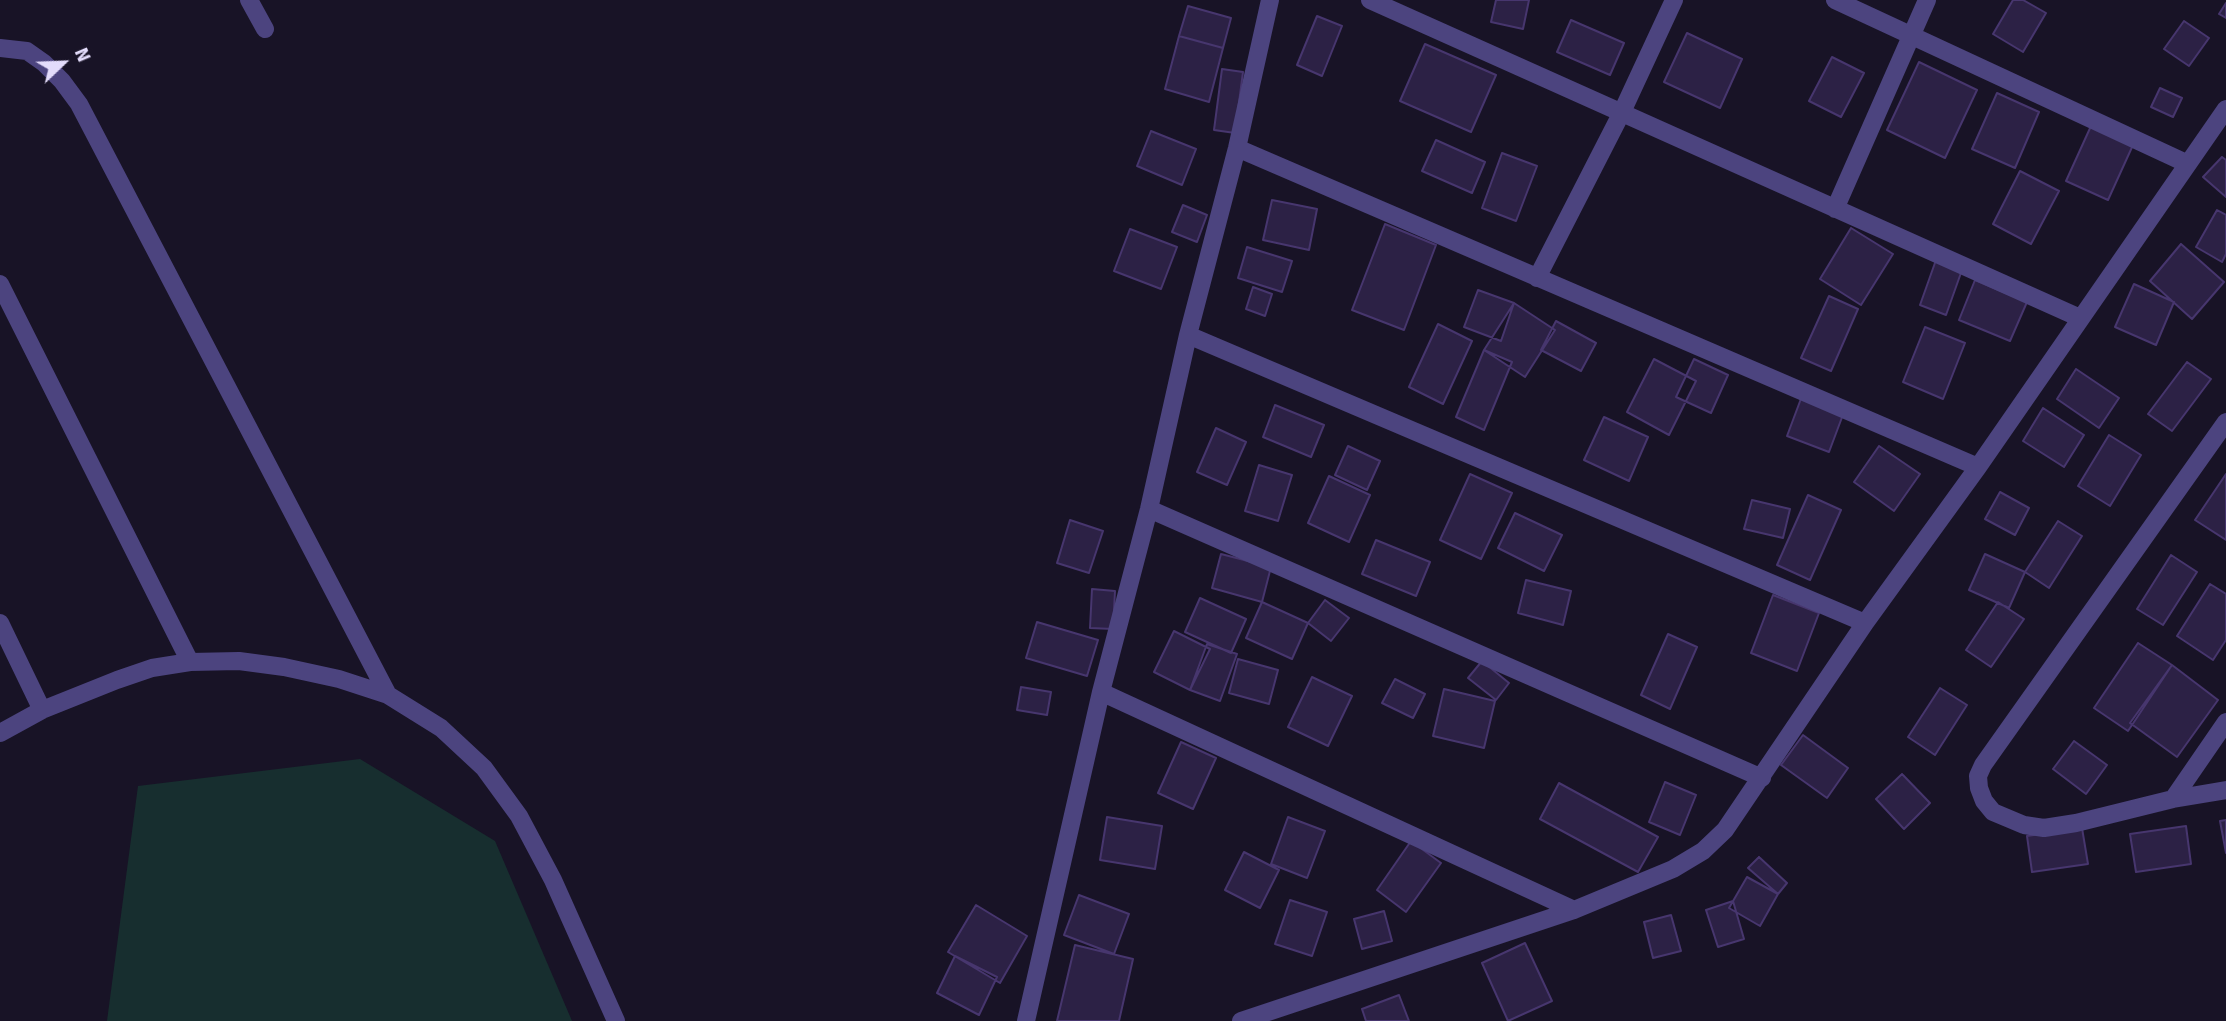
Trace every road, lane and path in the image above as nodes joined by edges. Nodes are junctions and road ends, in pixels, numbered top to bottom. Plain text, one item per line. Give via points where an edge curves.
1 (249, 0) edge
2 (1270, 0) edge
3 (1370, 0) edge
4 (1674, 0) edge
5 (1835, 0) edge
6 (1927, 0) edge
7 (265, 29) dead end
8 (1911, 35) junction
9 (0, 48) edge
10 (2226, 108) edge
11 (1622, 112) junction
12 (1237, 148) junction
13 (2188, 164) junction
14 (1835, 209) junction
15 (1537, 278) junction
16 (0, 284) edge
17 (2080, 318) junction
18 (1188, 335) junction
19 (2226, 422) edge
20 (1978, 467) junction
21 (1149, 509) junction
22 (0, 623) edge
23 (1864, 623) junction
24 (190, 662) junction
25 (1101, 692) junction
26 (388, 695) junction
27 (42, 710) junction
28 (2226, 722) edge
29 (0, 733) edge
30 (1762, 778) junction
31 (2226, 790) edge
32 (2173, 799) junction
33 (1574, 910) junction
34 (616, 1021) edge
35 (1026, 1021) edge
36 (1241, 1021) edge

1 - 7 street
2 - 12 street
3 - 11 street
4 - 11 street
5 - 8 street
6 - 8 street
8 - 13 street
8 - 14 street
9 - 26 street via 27,51 44,63 79,104
10 - 13 street
11 - 14 street
11 - 15 street
12 - 15 street
12 - 18 street
13 - 17 street
14 - 17 street
15 - 20 street
16 - 24 street
17 - 20 street
18 - 21 street
18 - 23 street
19 - 32 street via 1978,776 1984,801 1993,813 2034,827 2076,823
20 - 23 street
21 - 25 street
21 - 30 street
22 - 27 street
23 - 30 street
24 - 26 street via 239,661 284,667
24 - 27 street via 152,668
25 - 33 street
25 - 35 street
26 - 34 street via 441,728 484,768 519,816
27 - 29 street
28 - 32 street
30 - 33 street via 1725,830 1703,851 1673,869
31 - 32 street
33 - 36 street

